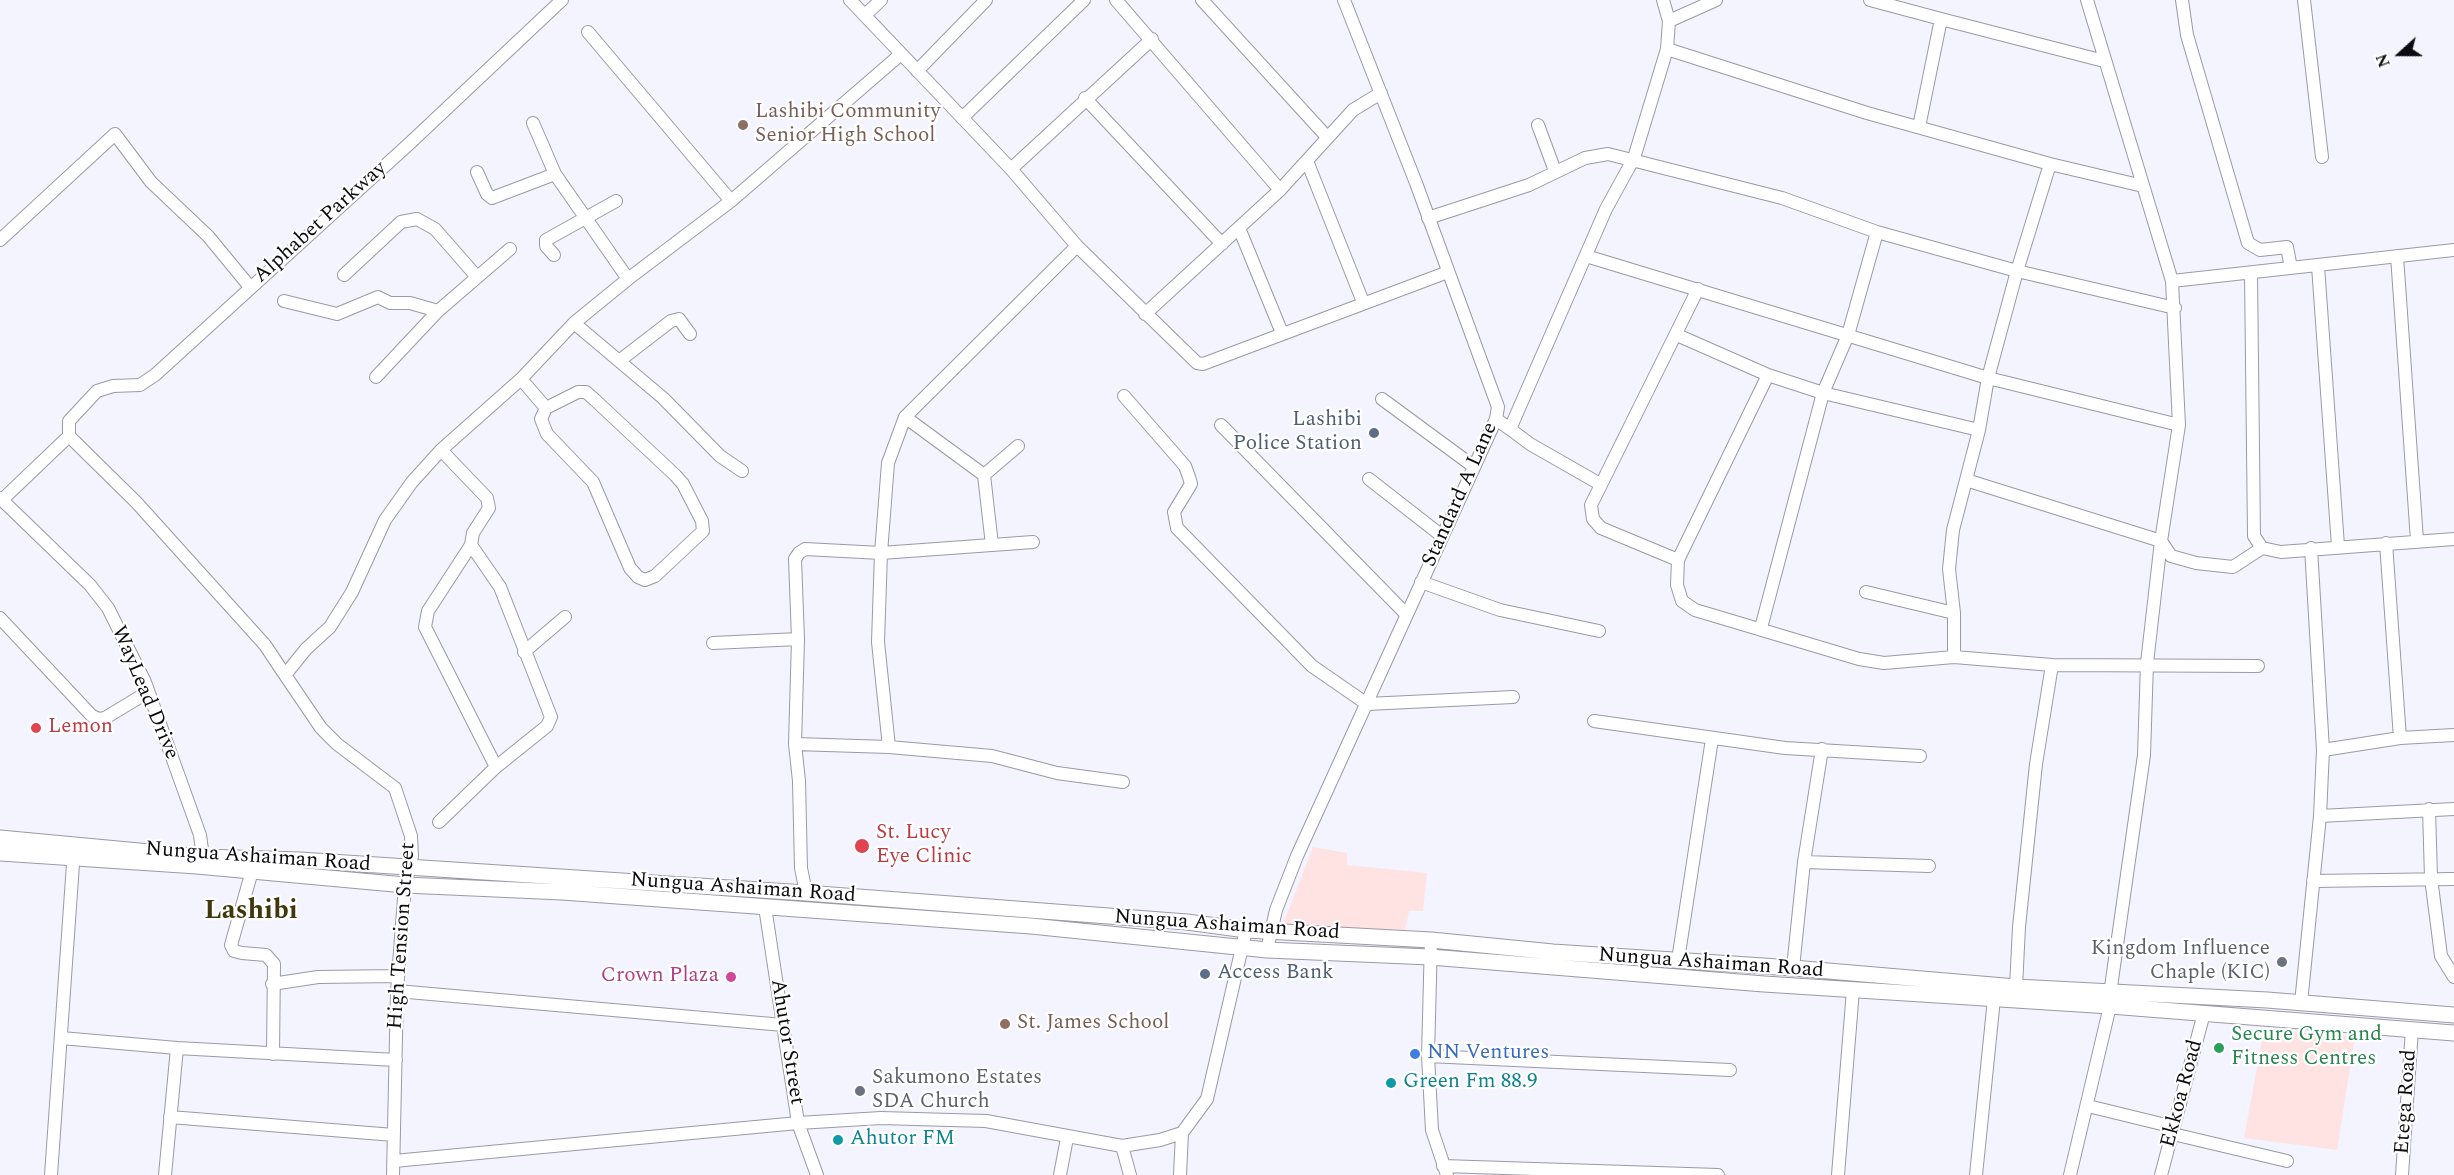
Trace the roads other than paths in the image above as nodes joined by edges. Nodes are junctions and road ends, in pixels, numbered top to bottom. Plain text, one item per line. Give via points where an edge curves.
1 (562, 0) edge
2 (850, 0) edge
3 (881, 0) edge
4 (986, 0) edge
5 (1065, 0) edge
6 (1084, 0) edge
7 (1116, 0) edge
8 (1202, 0) edge
9 (1344, 0) edge
10 (1663, 0) edge
11 (1716, 0) edge
12 (1870, 0) edge
13 (2087, 0) edge
14 (2182, 0) edge
15 (2304, 0) edge
16 (1074, 10) junction
17 (865, 15) junction
18 (1941, 19) junction
19 (1669, 21) junction
20 (588, 32) dead end
21 (1152, 39) junction
22 (1667, 49) junction
23 (901, 54) junction
24 (2104, 61) junction
25 (917, 71) junction
26 (1382, 93) junction
27 (1085, 98) junction
28 (962, 118) junction
29 (533, 123) dead end
30 (1538, 125) dead end
31 (1918, 127) junction
32 (1328, 137) junction
33 (2322, 157) dead end
34 (1634, 159) junction
35 (1307, 161) junction
36 (2050, 164) junction
37 (1011, 169) junction
38 (1555, 171) junction
39 (477, 172) dead end
40 (555, 174) junction
41 (2143, 186) junction
42 (1280, 190) junction
43 (616, 201) dead end
44 (731, 201) junction
45 (585, 217) junction
46 (1428, 218) junction
47 (1239, 228) junction
48 (1877, 232) junction
49 (0, 240) edge
50 (1222, 244) junction
51 (1077, 246) junction
52 (510, 249) dead end
53 (2454, 250) edge
54 (554, 255) dead end
55 (1586, 256) junction
56 (2397, 256) junction
57 (2318, 266) junction
58 (2291, 268) junction
59 (2017, 271) junction
60 (1448, 272) junction
61 (2251, 273) junction
62 (344, 275) dead end
63 (477, 277) junction
64 (628, 279) junction
65 (2172, 281) junction
66 (250, 287) junction
67 (1698, 289) junction
68 (284, 301) dead end
69 (1363, 303) junction
70 (2175, 308) junction
71 (438, 311) junction
72 (1145, 314) junction
73 (574, 323) junction
74 (1282, 333) junction
75 (690, 334) dead end
76 (1677, 335) junction
77 (1848, 335) junction
78 (619, 361) junction
79 (1768, 375) junction
80 (376, 377) dead end
81 (1988, 378) junction
82 (520, 379) junction
83 (1823, 393) junction
84 (1124, 396) dead end
85 (1382, 399) dead end
86 (546, 408) junction
87 (906, 417) junction
88 (1496, 419) junction
89 (1221, 425) dead end
90 (2179, 425) junction
91 (1510, 429) junction
92 (1979, 430) junction
93 (69, 436) junction
94 (1018, 446) dead end
95 (441, 450) junction
96 (1473, 466) junction
97 (742, 471) dead end
98 (984, 475) junction
99 (1369, 479) dead end
100 (1966, 480) junction
101 (1600, 484) junction
102 (1, 499) edge
103 (1442, 536) junction
104 (2454, 539) edge
105 (2417, 540) junction
106 (2161, 541) junction
107 (1033, 542) dead end
108 (2386, 543) junction
109 (471, 545) junction
110 (992, 545) junction
111 (2338, 546) junction
112 (2262, 548) junction
113 (2311, 548) junction
114 (880, 554) junction
115 (1678, 560) junction
116 (1421, 582) junction
117 (1866, 592) dead end
118 (1954, 613) junction
119 (1406, 614) junction
120 (565, 617) dead end
121 (0, 618) edge
122 (1761, 628) junction
123 (1599, 631) dead end
124 (798, 639) junction
125 (713, 642) dead end
126 (524, 652) junction
127 (1954, 657) junction
128 (2147, 663) junction
129 (2052, 665) junction
130 (2258, 666) dead end
131 (285, 675) junction
132 (148, 692) junction
133 (1514, 697) dead end
134 (1367, 704) junction
135 (1594, 721) dead end
136 (2454, 735) edge
137 (2400, 738) junction
138 (1712, 739) junction
139 (795, 744) junction
140 (889, 747) junction
141 (1822, 749) junction
142 (2323, 750) junction
143 (1920, 756) dead end
144 (496, 767) junction
145 (1123, 782) dead end
146 (2429, 809) junction
147 (2454, 809) edge
148 (2320, 816) junction
149 (439, 822) dead end
150 (0, 838) edge
151 (74, 851) junction
152 (0, 853) edge
153 (203, 857) junction
154 (1804, 862) junction
155 (1929, 866) dead end
156 (409, 868) junction
157 (252, 871) junction
158 (2431, 878) junction
159 (2454, 879) edge
160 (2313, 881) junction
161 (405, 885) junction
162 (806, 893) junction
163 (765, 907) junction
164 (1245, 930) junction
165 (1270, 932) junction
166 (1431, 940) junction
167 (1244, 947) junction
168 (1267, 950) junction
169 (1430, 957) junction
170 (1678, 960) junction
171 (1793, 968) junction
172 (398, 976) junction
173 (2454, 977) edge
174 (272, 984) junction
175 (2016, 987) junction
176 (1853, 990) junction
177 (397, 991) junction
178 (1994, 999) junction
179 (2110, 1000) junction
180 (2301, 1003) junction
181 (2204, 1013) junction
182 (2454, 1015) edge
183 (783, 1025) junction
184 (2412, 1029) junction
185 (2454, 1033) edge
186 (61, 1038) junction
187 (177, 1048) junction
188 (273, 1054) junction
189 (1428, 1056) junction
190 (396, 1060) junction
191 (1730, 1070) dead end
192 (2088, 1106) junction
193 (170, 1117) junction
194 (798, 1123) junction
195 (2174, 1131) junction
196 (1182, 1133) junction
197 (394, 1135) junction
198 (1067, 1138) junction
199 (1122, 1146) junction
200 (394, 1161) junction
201 (2287, 1161) dead end
202 (1445, 1171) edge
203 (1666, 1174) edge
204 (51, 1175) edge
205 (165, 1175) edge
206 (393, 1175) edge
207 (817, 1175) edge
208 (1060, 1175) edge
209 (1130, 1175) edge
210 (1180, 1175) edge
211 (1718, 1175) edge
212 (1838, 1175) edge
213 (1977, 1175) edge
214 (2070, 1175) edge
215 (2161, 1175) edge
216 (2402, 1175) edge

1 - 66 street, Alphabet Parkway
2 - 17 street
3 - 17 street
4 - 25 street
5 - 16 street
6 - 16 street
7 - 21 street
8 - 32 street
9 - 26 street, Standard A Lane
10 - 19 street
11 - 19 street
12 - 18 street
13 - 24 street
14 - 58 street via 2187,36 2248,243 2260,250 2287,247
15 - 33 street
16 - 28 street
17 - 23 street
18 - 24 street
18 - 31 street
19 - 22 street
20 - 44 street
21 - 27 street
21 - 42 street
22 - 31 street
22 - 34 street
23 - 25 street
23 - 44 street
24 - 41 street
25 - 28 street
26 - 32 street via 1353,110
26 - 46 street, Standard A Lane
27 - 37 street
27 - 50 street
28 - 37 street
29 - 40 street
30 - 38 street
31 - 36 street
32 - 35 street
34 - 38 street via 1608,154 1585,158
34 - 48 street via 1782,198
34 - 55 street
35 - 42 street
35 - 69 street
36 - 41 street
36 - 59 street
37 - 51 street
38 - 46 street via 1529,185
39 - 40 street via 492,198
40 - 45 street
41 - 65 street
42 - 47 street
43 - 45 street
44 - 64 street
45 - 54 street via 546,240
45 - 64 street
46 - 60 street, Standard A Lane
47 - 50 street
47 - 74 street
48 - 59 street
48 - 77 street
49 - 66 street via 115,134 151,182 208,236
50 - 72 street
51 - 72 street
51 - 87 street
52 - 63 street
53 - 56 street
55 - 67 street
55 - 91 street
56 - 57 street
56 - 105 street
57 - 58 street
57 - 111 street
58 - 61 street
59 - 70 street
59 - 81 street
60 - 69 street
60 - 88 street, Standard A Lane via 1493,391 1498,407
61 - 65 street
61 - 112 street via 2254,536
62 - 63 street via 401,222 417,219 435,229
63 - 71 street
64 - 73 street
65 - 70 street
66 - 93 street, Alphabet Parkway via 155,375 140,385 97,391 69,421
67 - 76 street
67 - 77 street
68 - 71 street via 337,314 378,297 390,303 410,303
69 - 74 street
70 - 90 street
71 - 80 street
72 - 74 street via 1197,363 1203,364
73 - 78 street
73 - 82 street
75 - 78 street via 679,319 671,321
76 - 79 street
76 - 101 street
77 - 81 street
77 - 83 street
78 - 97 street via 663,398 720,456
79 - 83 street
79 - 115 street
81 - 90 street
81 - 92 street
82 - 86 street
82 - 95 street
83 - 92 street
83 - 122 street
84 - 134 street via 1185,466 1190,477 1191,484 1174,512 1177,528 1312,666
85 - 96 street
86 - 86 street via 578,392 586,393 683,484 703,531 655,576 645,580 630,568 592,482 547,434 541,419
87 - 98 street
87 - 114 street via 888,463
88 - 91 street
88 - 96 street, Standard A Lane
89 - 119 street
90 - 106 street
91 - 101 street
92 - 100 street
93 - 102 street
93 - 131 street, High Tension Street via 137,503 265,645
94 - 98 street
95 - 109 street via 487,498 489,508 473,533
95 - 131 street via 385,520 352,592 330,627
96 - 103 street, Standard A Lane
98 - 110 street
99 - 103 street
100 - 106 street
100 - 118 street via 1953,530 1949,569
101 - 115 street via 1591,505 1593,519 1601,528
102 - 132 street, WayLead Drive via 90,585 108,608
103 - 116 street, Standard A Lane
104 - 105 street
105 - 108 street
106 - 112 street via 2171,556 2218,567 2233,567
106 - 128 street
107 - 110 street
108 - 111 street
108 - 137 street
109 - 126 street via 500,587
109 - 144 street via 428,610 424,627
110 - 114 street
111 - 113 street
112 - 113 street via 2281,552
113 - 142 street
114 - 124 street via 805,549 799,553 795,559
114 - 140 street via 878,642
115 - 122 street via 1677,585 1682,601 1695,610
116 - 119 street, Standard A Lane
116 - 123 street via 1500,610
117 - 118 street
118 - 127 street
119 - 134 street, Standard A Lane
120 - 126 street
121 - 132 street via 92,716 105,718
122 - 127 street via 1884,663
124 - 125 street
124 - 139 street
126 - 144 street via 551,717 547,726
127 - 129 street
128 - 129 street
128 - 130 street
128 - 179 street via 2144,755
129 - 175 street via 2036,764
131 - 156 street, High Tension Street via 321,728 395,788 411,836
132 - 153 street, WayLead Drive via 200,835
133 - 134 street
134 - 165 street, Standard A Lane via 1297,856
135 - 138 street
136 - 137 street
137 - 142 street
138 - 141 street
138 - 170 street
139 - 140 street
139 - 162 street via 801,868
140 - 145 street via 992,756 1057,773
141 - 143 street
141 - 154 street
142 - 148 street
144 - 149 street
146 - 147 street
146 - 148 street
146 - 158 street
148 - 160 street
150 - 151 main road, Nungua Ashaiman Road
151 - 152 main road, Nungua Ashaiman Road
151 - 153 main road, Nungua Ashaiman Road
151 - 157 main road, Nungua Ashaiman Road
151 - 186 street
153 - 156 main road, Nungua Ashaiman Road
154 - 155 street
154 - 171 street
156 - 161 street, High Tension Street
156 - 162 main road, Nungua Ashaiman Road
157 - 161 main road, Nungua Ashaiman Road
157 - 174 street via 231,945 234,951 271,958
158 - 159 street
158 - 160 street
158 - 173 street via 2441,956
160 - 180 street
161 - 163 main road, Nungua Ashaiman Road
161 - 172 street, High Tension Street
162 - 164 main road, Nungua Ashaiman Road via 1187,922
163 - 167 main road, Nungua Ashaiman Road via 1094,931
163 - 183 street, Ahutor Street
164 - 165 main road, Nungua Ashaiman Road
164 - 167 street
165 - 166 main road, Nungua Ashaiman Road
165 - 168 street, Standard A Lane
166 - 169 street
166 - 170 main road, Nungua Ashaiman Road
167 - 168 main road, Nungua Ashaiman Road
167 - 196 street via 1207,1099
168 - 169 main road, Nungua Ashaiman Road
169 - 176 main road, Nungua Ashaiman Road
169 - 189 street
170 - 171 main road, Nungua Ashaiman Road
171 - 175 main road, Nungua Ashaiman Road
172 - 174 street via 318,977
172 - 177 street, High Tension Street
174 - 188 street
175 - 179 main road, Nungua Ashaiman Road
176 - 178 main road, Nungua Ashaiman Road
176 - 212 street
177 - 183 street
177 - 190 street, High Tension Street
178 - 179 main road, Nungua Ashaiman Road
178 - 213 street
179 - 180 main road, Nungua Ashaiman Road
179 - 181 main road, Nungua Ashaiman Road
179 - 192 street
180 - 182 main road, Nungua Ashaiman Road
181 - 184 main road, Nungua Ashaiman Road
181 - 195 street, Ekkoa Road
183 - 194 street, Ahutor Street
184 - 185 main road, Nungua Ashaiman Road
184 - 216 street, Etega Road
186 - 187 street
186 - 204 street
187 - 188 street
187 - 193 street
188 - 190 street
189 - 191 street
189 - 202 street via 1432,1130
190 - 197 street, High Tension Street
192 - 195 street
192 - 214 street
193 - 197 street
193 - 205 street
194 - 198 street via 881,1118 986,1121
194 - 200 street
194 - 207 street, Ahutor Street
195 - 201 street
195 - 215 street, Ekkoa Road
196 - 199 street
196 - 210 street
197 - 200 street, High Tension Street
198 - 199 street
198 - 208 street
199 - 209 street
200 - 206 street, High Tension Street
202 - 203 street
203 - 211 street

